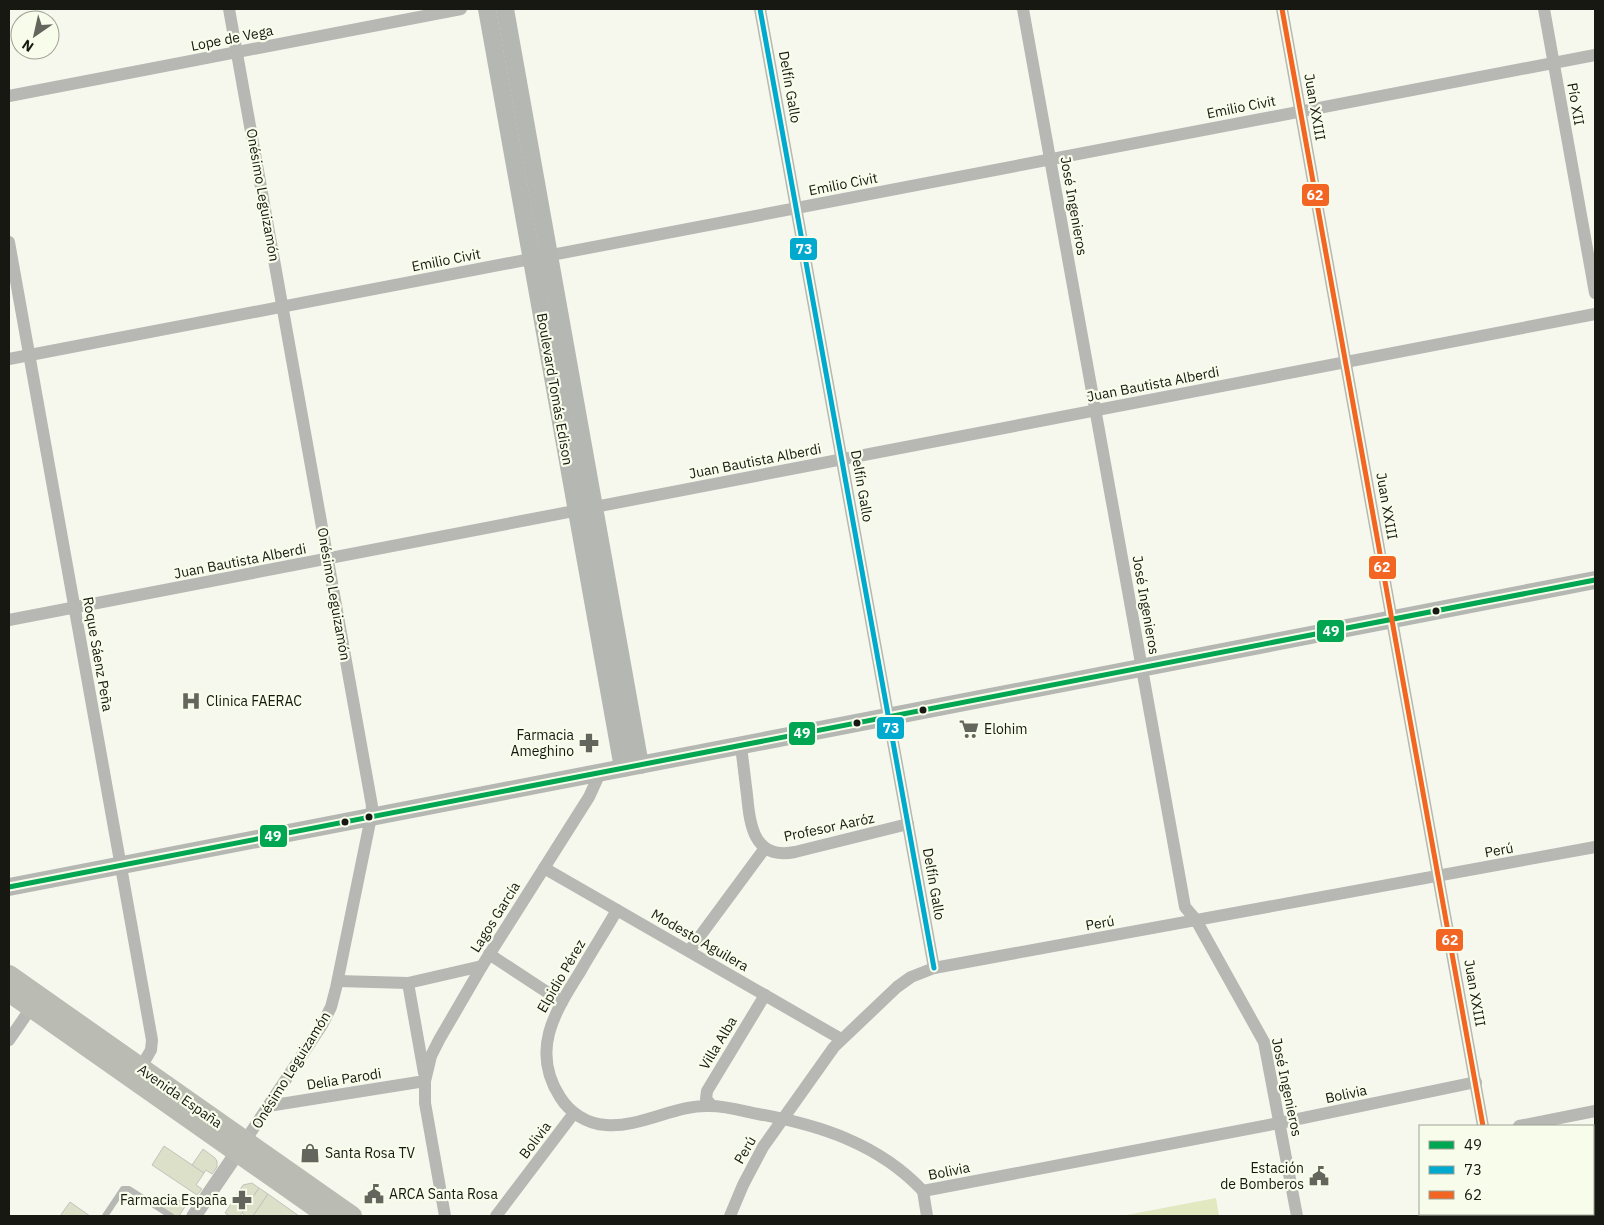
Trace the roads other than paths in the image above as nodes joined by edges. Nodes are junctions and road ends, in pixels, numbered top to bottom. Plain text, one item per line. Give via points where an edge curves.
1 (230, 9) edge
2 (461, 9) edge
3 (487, 9) edge
4 (504, 9) edge
5 (760, 9) edge
6 (1023, 9) edge
7 (1282, 9) edge
8 (1544, 9) edge
9 (237, 52) junction
10 (1595, 55) edge
11 (1554, 63) junction
12 (9, 96) edge
13 (1301, 111) junction
14 (1050, 159) junction
15 (796, 208) junction
16 (9, 242) edge
17 (540, 257) junction
18 (1595, 293) edge
19 (283, 306) junction
20 (1595, 314) edge
21 (29, 355) junction
22 (9, 359) edge
23 (1346, 362) junction
24 (1096, 411) junction
25 (842, 460) junction
26 (585, 509) junction
27 (328, 559) junction
28 (1595, 580) edge
29 (74, 608) junction
30 (9, 620) edge
31 (1392, 620) junction
32 (1142, 668) junction
33 (889, 717) junction
34 (741, 746) junction
35 (631, 767) junction
36 (600, 773) junction
37 (371, 817) junction
38 (908, 824) junction
39 (1595, 847) edge
40 (765, 848) junction
41 (121, 865) junction
42 (544, 868) junction
43 (1438, 876) junction
44 (9, 887) edge
45 (617, 910) junction
46 (1196, 920) junction
47 (689, 951) junction
48 (489, 954) junction
49 (482, 966) junction
50 (934, 968) junction
51 (9, 975) edge
52 (338, 981) junction
53 (408, 983) junction
54 (9, 992) edge
55 (765, 995) junction
56 (35, 1002) junction
57 (562, 1002) junction
58 (841, 1039) junction
59 (9, 1040) edge
60 (106, 1061) junction
61 (140, 1068) junction
62 (425, 1081) junction
63 (1476, 1082) junction
64 (268, 1106) junction
65 (712, 1106) junction
66 (1595, 1112) edge
67 (574, 1113) junction
68 (783, 1118) junction
69 (1279, 1123) junction
70 (1484, 1125) edge
71 (1524, 1125) edge
72 (241, 1147) junction
73 (923, 1191) junction
74 (104, 1216) edge
75 (170, 1216) edge
76 (194, 1216) edge
77 (328, 1216) edge
78 (352, 1216) edge
79 (445, 1216) edge
80 (496, 1216) edge
81 (730, 1216) edge
82 (928, 1216) edge
83 (1297, 1216) edge

1 - 9 street, Onésimo Leguizamón
2 - 9 street, Lope de Vega
3 - 17 main road, Boulevard Tomás Edison
4 - 17 main road, Boulevard Tomás Edison
5 - 15 street, Delfín Gallo
6 - 14 street, José Ingenieros
7 - 13 street, Juan XXIII
8 - 11 street, Pío XII
9 - 12 street, Lope de Vega
9 - 19 street, Onésimo Leguizamón
10 - 11 street, Emilio Civit
11 - 13 street, Emilio Civit
11 - 18 street, Pío XII
13 - 14 street, Emilio Civit
13 - 23 street, Juan XXIII
14 - 15 street, Emilio Civit
14 - 24 street, José Ingenieros
15 - 17 street, Emilio Civit
15 - 25 street, Delfín Gallo
16 - 21 street, Roque Sáenz Peña
17 - 19 street, Emilio Civit
17 - 26 main road, Boulevard Tomás Edison
19 - 21 street, Emilio Civit
19 - 27 street, Onésimo Leguizamón
20 - 23 street, Juan Bautista Alberdi
21 - 22 street, Emilio Civit
21 - 29 street, Roque Sáenz Peña
23 - 24 street, Juan Bautista Alberdi
23 - 31 street, Juan XXIII
24 - 25 street, Juan Bautista Alberdi
24 - 32 street, José Ingenieros
25 - 26 street, Juan Bautista Alberdi
25 - 33 street, Delfín Gallo
26 - 27 street, Juan Bautista Alberdi
26 - 35 main road, Boulevard Tomás Edison
27 - 29 street, Juan Bautista Alberdi
27 - 37 street, Onésimo Leguizamón via 371,795
28 - 31 main road
29 - 30 street, Juan Bautista Alberdi
29 - 41 street, Roque Sáenz Peña
31 - 32 main road
31 - 43 street, Juan XXIII
32 - 33 main road
32 - 46 street, José Ingenieros via 1185,907
33 - 34 main road
33 - 38 street, Delfín Gallo
34 - 35 main road
34 - 40 street via 750,825
35 - 36 main road
36 - 37 main road
36 - 42 street, Lagos García via 592,792
37 - 41 main road
37 - 52 street, Onésimo Leguizamón
38 - 40 street, Profesor Aaróz via 790,853
38 - 50 street, Delfín Gallo
39 - 43 street, Perú
40 - 47 street
41 - 44 main road
41 - 61 street, Roque Sáenz Peña via 152,1040 151,1050
42 - 45 street, Modesto Aguilera
42 - 48 street, Lagos García
43 - 46 street, Perú
43 - 63 street, Juan XXIII
45 - 47 street, Modesto Aguilera
45 - 57 street, Elpidio Pérez
46 - 50 street, Perú
46 - 69 street, José Ingenieros via 1264,1042
47 - 55 street, Modesto Aguilera
48 - 49 street, Lagos García
48 - 57 street
49 - 53 street
49 - 62 street, Lagos García via 436,1045
50 - 58 street, Perú via 896,987
51 - 56 main road, Avenida España
52 - 53 street
52 - 64 street, Onésimo Leguizamón via 325,1020
53 - 62 street, Lagos García
54 - 56 main road, Avenida España
55 - 58 street, Modesto Aguilera
55 - 65 street, Villa Alba via 707,1091 706,1099
56 - 59 street
56 - 60 main road, Avenida España
56 - 61 main road, Avenida España
57 - 67 street, Elpidio Pérez via 550,1027 546,1057 554,1088
58 - 68 street, Perú
60 - 61 main road via 133,1072
60 - 72 main road, Avenida España
61 - 72 main road, Avenida España
62 - 64 street, Delia Parodi
62 - 79 street, Lagos García via 425,1108
63 - 69 street, Bolivia
63 - 70 street, Juan XXIII
64 - 72 street, Onésimo Leguizamón
65 - 67 street, Bolivia via 612,1126 592,1122
65 - 68 street, Bolivia
66 - 71 street
67 - 80 street, Bolivia
68 - 73 street, Bolivia via 821,1128 859,1144 894,1165
68 - 81 street, Perú via 757,1158
69 - 73 street, Bolivia
69 - 83 street, José Ingenieros
72 - 76 street
72 - 77 main road, Avenida España
72 - 78 main road, Avenida España
73 - 82 street
74 - 75 lane via 126,1188

